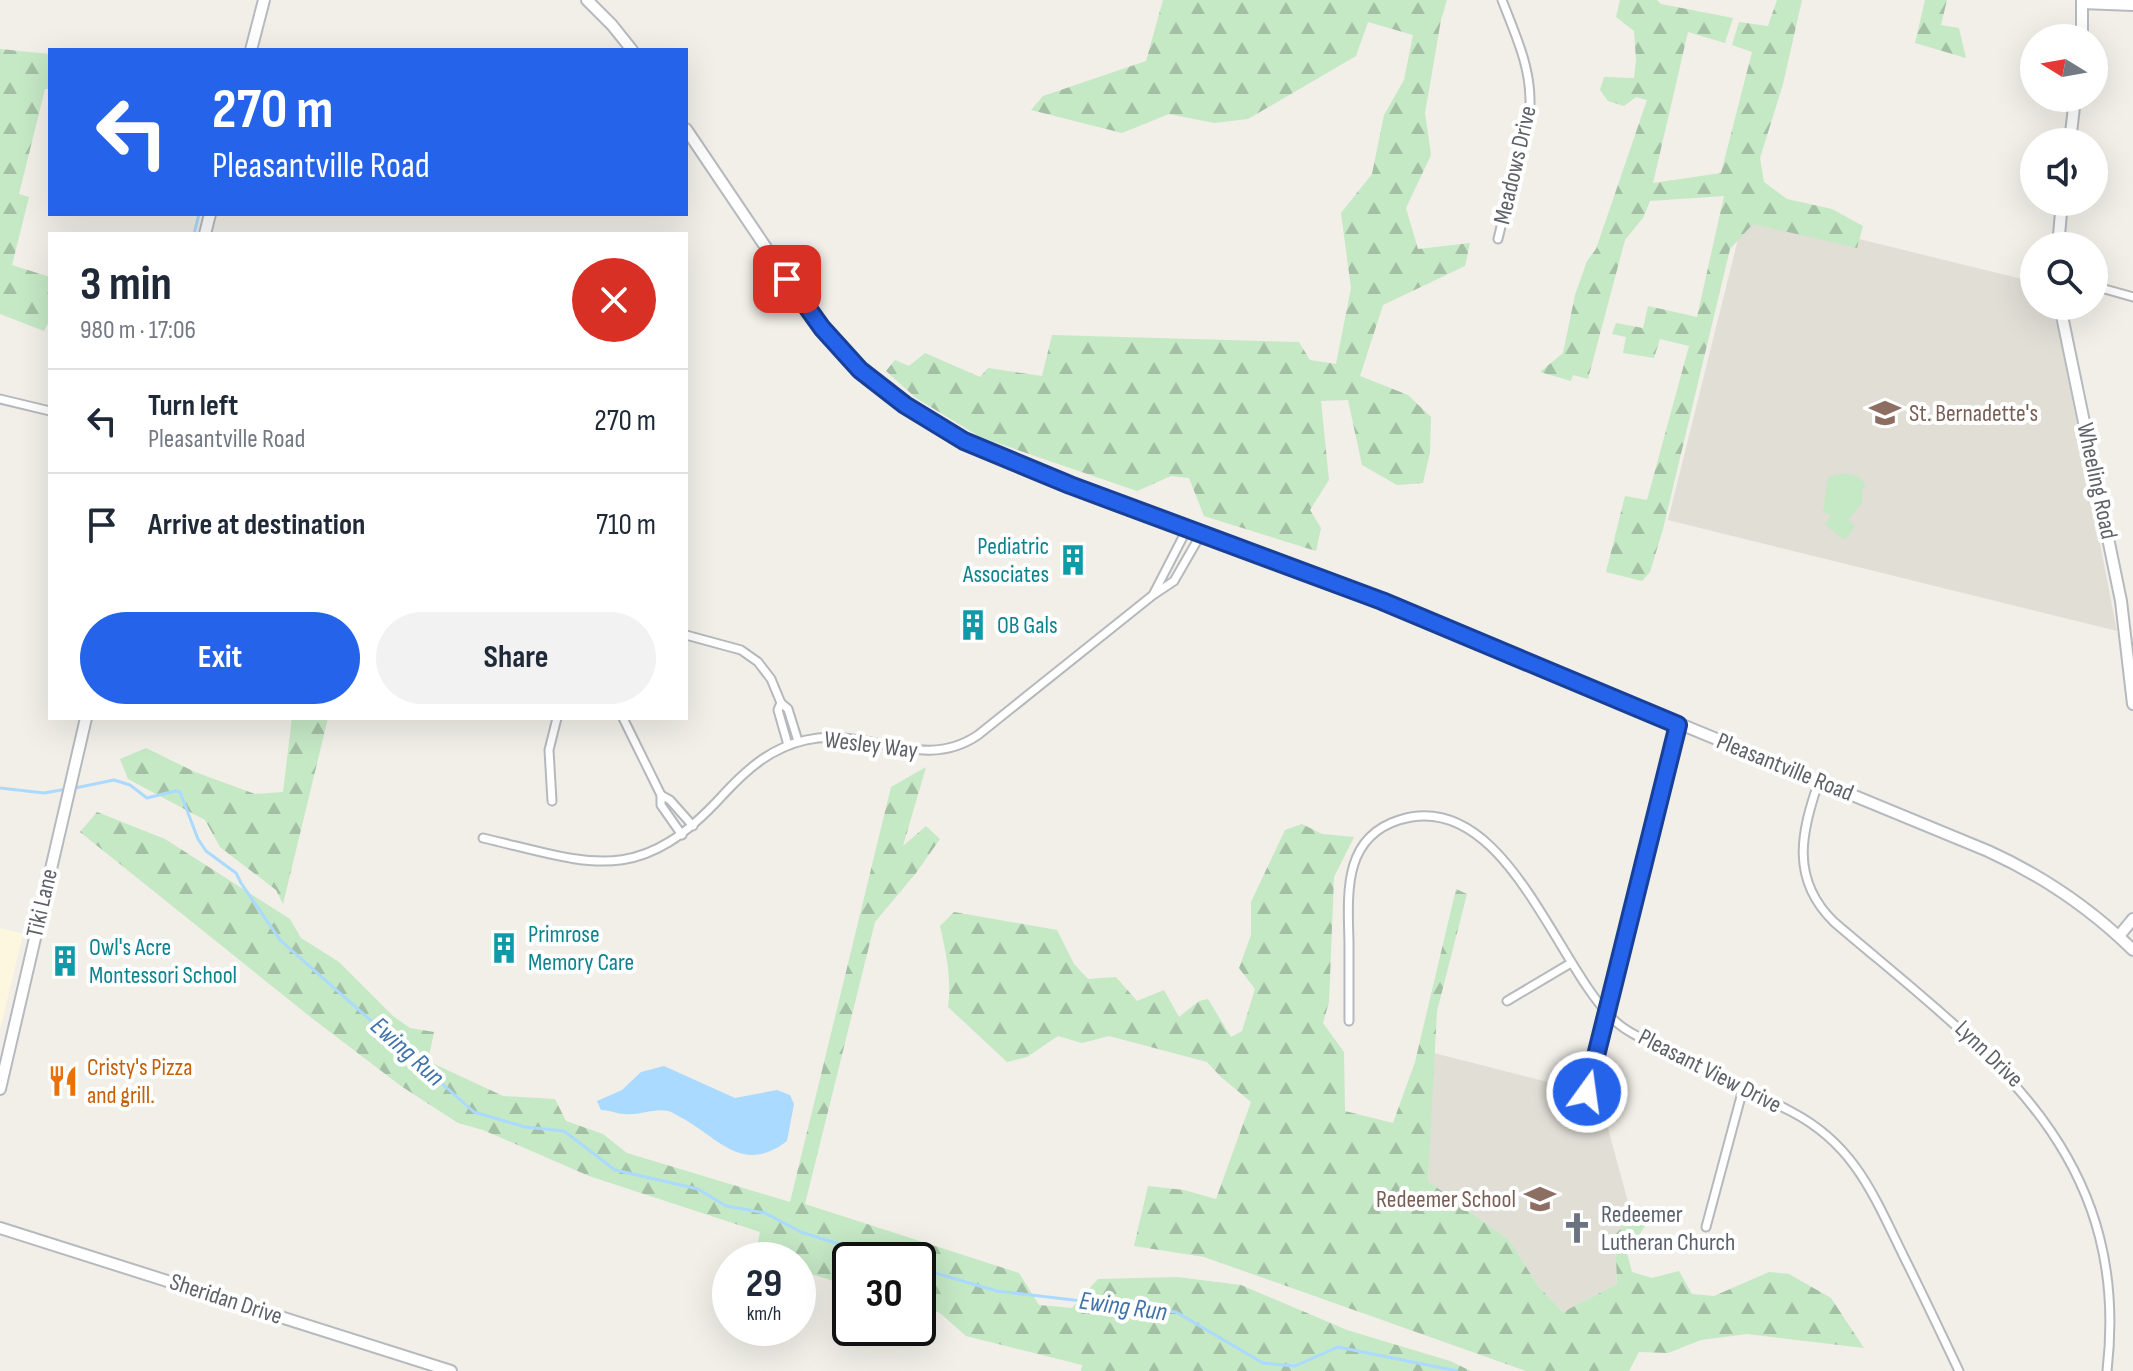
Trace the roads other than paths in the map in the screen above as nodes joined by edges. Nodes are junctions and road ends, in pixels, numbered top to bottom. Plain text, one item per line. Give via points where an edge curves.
1 (264, 0) edge
2 (587, 0) edge
3 (1504, 0) edge
4 (2082, 2) edge
5 (2133, 5) edge
6 (2082, 24) edge
7 (252, 48) edge
8 (630, 48) edge
9 (688, 132) edge
10 (1498, 239) dead end
11 (2108, 290) edge
12 (2133, 297) edge
13 (2063, 320) edge
14 (0, 399) edge
15 (48, 411) edge
16 (1187, 529) junction
17 (1201, 534) junction
18 (1153, 595) junction
19 (688, 636) edge
20 (781, 703) junction
21 (2133, 704) edge
22 (86, 720) edge
23 (556, 720) edge
24 (624, 720) edge
25 (1678, 725) junction
26 (798, 741) junction
27 (788, 745) junction
28 (1819, 781) junction
29 (661, 795) junction
30 (552, 801) dead end
31 (693, 826) junction
32 (682, 835) junction
33 (483, 838) dead end
34 (2133, 919) edge
35 (2119, 936) junction
36 (2133, 950) edge
37 (1571, 963) junction
38 (1507, 1001) dead end
39 (1607, 1013) junction
40 (1349, 1021) dead end
41 (0, 1089) edge
42 (1743, 1089) junction
43 (1587, 1092) dead end
44 (1706, 1227) dead end
45 (0, 1228) edge
46 (2110, 1247) dead end
47 (2114, 1268) dead end
48 (451, 1371) edge
49 (1959, 1371) edge
50 (2107, 1371) edge

1 - 7 main road
2 - 8 main road
3 - 10 street, Meadows Drive via 1531,93
4 - 5 main road
4 - 6 main road
9 - 16 main road, Pleasantville Road via 822,328 881,387 978,448
11 - 12 street
13 - 21 main road, Wheeling Road via 2121,601
14 - 15 street
16 - 17 main road, Pleasantville Road
16 - 18 street, Wesley Way
17 - 18 street, Wesley Way via 1174,581
17 - 25 main road, Pleasantville Road via 1389,604
18 - 26 street, Wesley Way via 961,745 916,752 840,736
19 - 20 street via 741,650 758,662
20 - 26 street
20 - 27 street via 778,710
22 - 41 main road, Tiki Lane
23 - 30 street via 549,750
24 - 29 street
25 - 28 main road, Pleasantville Road
25 - 39 street
26 - 27 street, Wesley Way
27 - 31 street, Wesley Way via 744,772
28 - 35 main road, Pleasantville Road via 1992,853 2055,887
28 - 46 street, Lynn Drive via 1802,845 1805,873 1817,901 1834,922 1976,1038 2024,1087 2077,1162 2098,1205
29 - 31 street
29 - 32 street via 661,805
31 - 32 street, Wesley Way
32 - 33 street, Wesley Way via 637,857 601,862
34 - 35 main road
35 - 36 main road, Pleasantville Road
37 - 38 street
37 - 39 street, Pleasant View Drive
37 - 40 street, Pleasant View Drive via 1543,913 1498,854 1451,820 1409,817 1372,837 1350,873
39 - 42 street, Pleasant View Drive via 1623,1027
39 - 43 street
42 - 44 street
42 - 49 street, Pleasant View Drive via 1809,1122 1852,1159
45 - 48 main road, Sheridan Drive
47 - 50 street via 2116,1304

